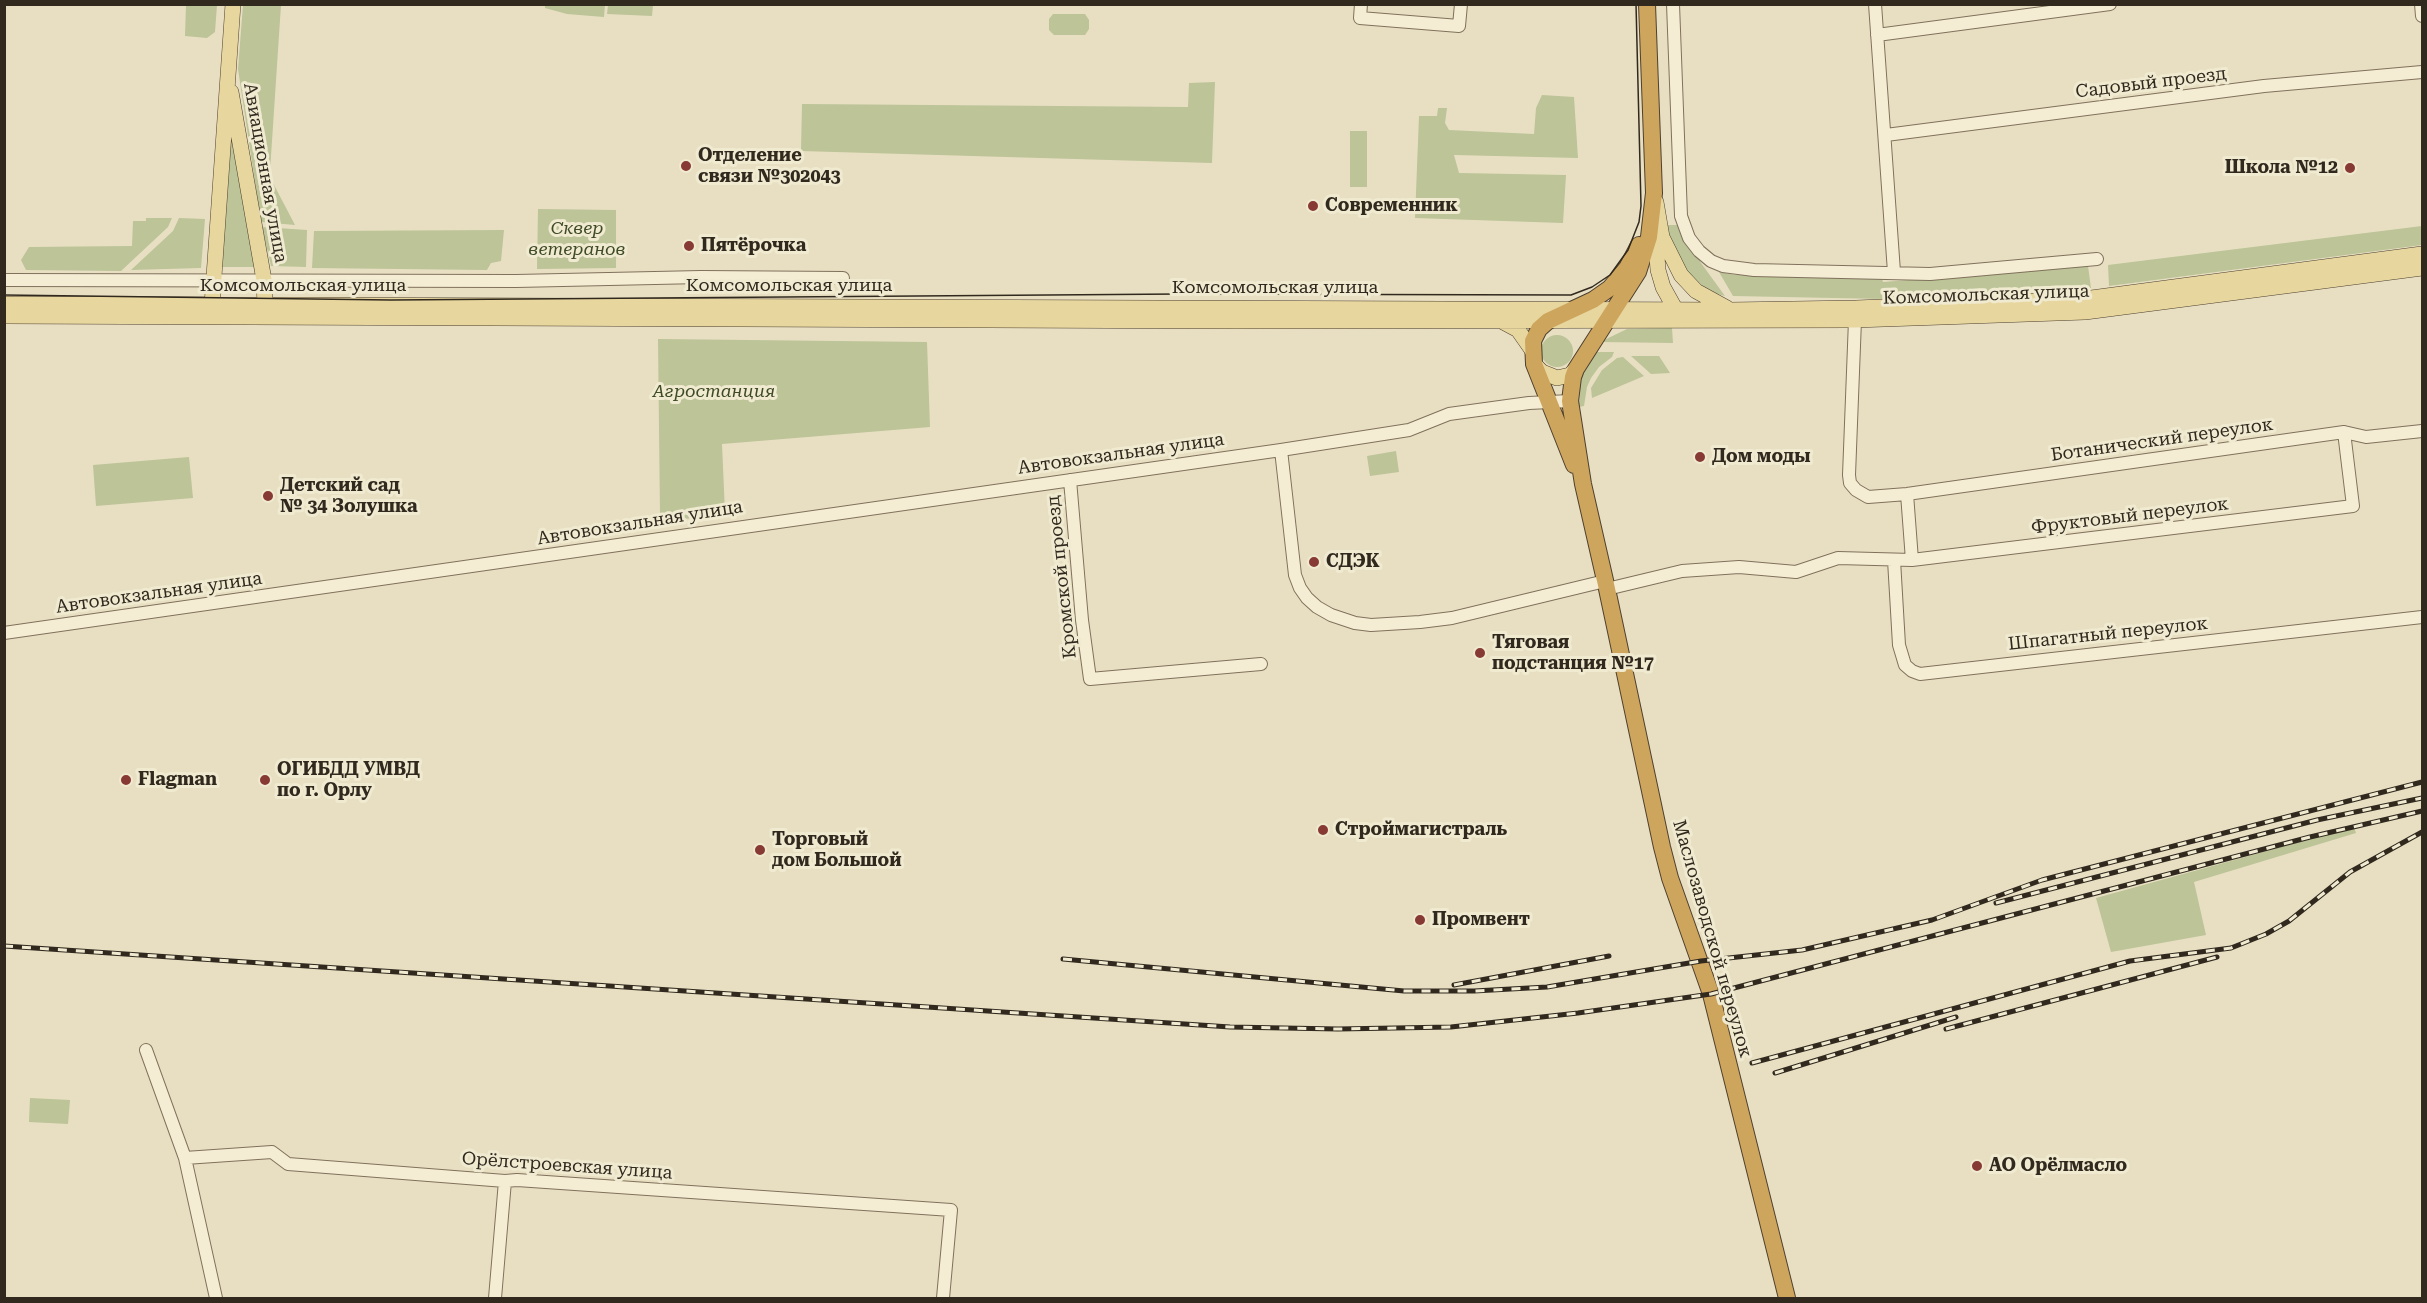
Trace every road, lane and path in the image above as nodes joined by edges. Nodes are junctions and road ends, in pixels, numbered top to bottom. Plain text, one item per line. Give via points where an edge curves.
1 (233, 4) edge
2 (1361, 4) edge
3 (1461, 4) edge
4 (1647, 4) edge
5 (1673, 4) edge
6 (1875, 4) edge
7 (2110, 4) edge
8 (2421, 4) edge
9 (2422, 16) edge
10 (1877, 35) junction
11 (227, 69) junction
12 (2422, 72) edge
13 (1886, 135) junction
14 (1654, 193) junction
15 (2422, 254) edge
16 (2097, 259) dead end
17 (2422, 268) edge
18 (1894, 273) junction
19 (843, 278) dead end
20 (4, 280) edge
21 (264, 280) junction
22 (214, 282) junction
23 (4, 304) edge
24 (212, 305) junction
25 (1674, 309) junction
26 (1730, 310) junction
27 (261, 312) junction
28 (1578, 315) junction
29 (1611, 315) junction
30 (4, 316) edge
31 (1855, 320) junction
32 (1500, 321) junction
33 (1548, 321) junction
34 (1686, 321) junction
35 (1584, 354) junction
36 (1533, 357) junction
37 (1576, 369) junction
38 (1570, 401) junction
39 (1548, 402) junction
40 (2344, 432) junction
41 (2422, 432) edge
42 (1281, 450) junction
43 (1070, 480) junction
44 (1582, 484) junction
45 (1907, 494) junction
46 (1894, 560) junction
47 (1912, 561) junction
48 (1606, 585) junction
49 (2422, 617) edge
50 (4, 633) edge
51 (1261, 664) dead end
52 (146, 1050) dead end
53 (185, 1158) junction
54 (506, 1181) junction
55 (216, 1299) edge
56 (495, 1299) edge
57 (943, 1299) edge
58 (1787, 1299) edge

1 - 11 main road, Авиационная улица
2 - 3 street via 1360,18 1459,26
4 - 14 highway
5 - 18 street via 1681,213 1689,238 1699,251 1711,261 1734,268
6 - 10 street
7 - 10 street
8 - 9 street
10 - 13 street
11 - 21 main road, Авиационная улица
11 - 22 main road, Авиационная улица
12 - 13 street, Садовый проезд via 2264,86
13 - 18 street
14 - 25 main road via 1658,270
14 - 26 main road via 1662,237 1681,275 1696,291
14 - 28 highway via 1641,241 1627,268
14 - 29 highway via 1643,261
15 - 26 main road, Комсомольская улица via 2084,298
16 - 18 street via 1930,274
17 - 31 main road, Комсомольская улица via 2085,312
19 - 21 street
20 - 22 street
21 - 22 street
21 - 27 main road, Авиационная улица
22 - 24 main road, Авиационная улица
23 - 24 main road, Комсомольская улица
24 - 27 main road, Комсомольская улица
25 - 26 main road, Комсомольская улица
25 - 29 main road, Комсомольская улица
25 - 34 main road
27 - 28 main road, Комсомольская улица via 855,306
27 - 30 main road, Комсомольская улица
27 - 32 main road, Комсомольская улица
28 - 29 main road, Комсомольская улица
28 - 33 highway, Комсомольская улица
28 - 35 main road via 1586,334
29 - 34 main road, Комсомольская улица
29 - 35 highway
31 - 34 main road, Комсомольская улица
31 - 45 street, Ботанический переулок via 1850,483 1868,497
32 - 33 main road, Комсомольская улица
32 - 36 main road via 1518,330
33 - 36 highway via 1535,335
35 - 37 highway
36 - 37 main road via 1550,376 1557,378
36 - 39 highway, Маслозаводской переулок
37 - 38 highway, Маслозаводской переулок
38 - 39 street, Автовокзальная улица
38 - 44 highway, Маслозаводской переулок
39 - 42 street, Автовокзальная улица via 1449,414 1409,430
39 - 44 highway, Маслозаводской переулок
40 - 41 street, Ботанический переулок via 2366,437
40 - 45 street, Ботанический переулок
40 - 47 street, Фруктовый переулок via 2353,506
42 - 43 street, Автовокзальная улица
42 - 48 street via 1294,575 1307,598 1331,615 1371,625 1420,622
43 - 50 street, Автовокзальная улица
43 - 51 street, Кромской проезд via 1090,679
44 - 48 highway, Маслозаводской переулок
45 - 47 street
46 - 47 street, Фруктовый переулок
46 - 48 street, Фруктовый переулок via 1838,558 1796,572 1739,567 1682,571
46 - 49 street, Шпагатный переулок via 1899,645 1905,665 1920,674
48 - 58 highway, Маслозаводской переулок via 1662,847 1711,993
52 - 53 street
53 - 54 street, Орёлстроевская улица via 272,1152 288,1164
53 - 55 street
54 - 56 street
54 - 57 street, Орёлстроевская улица via 951,1210

